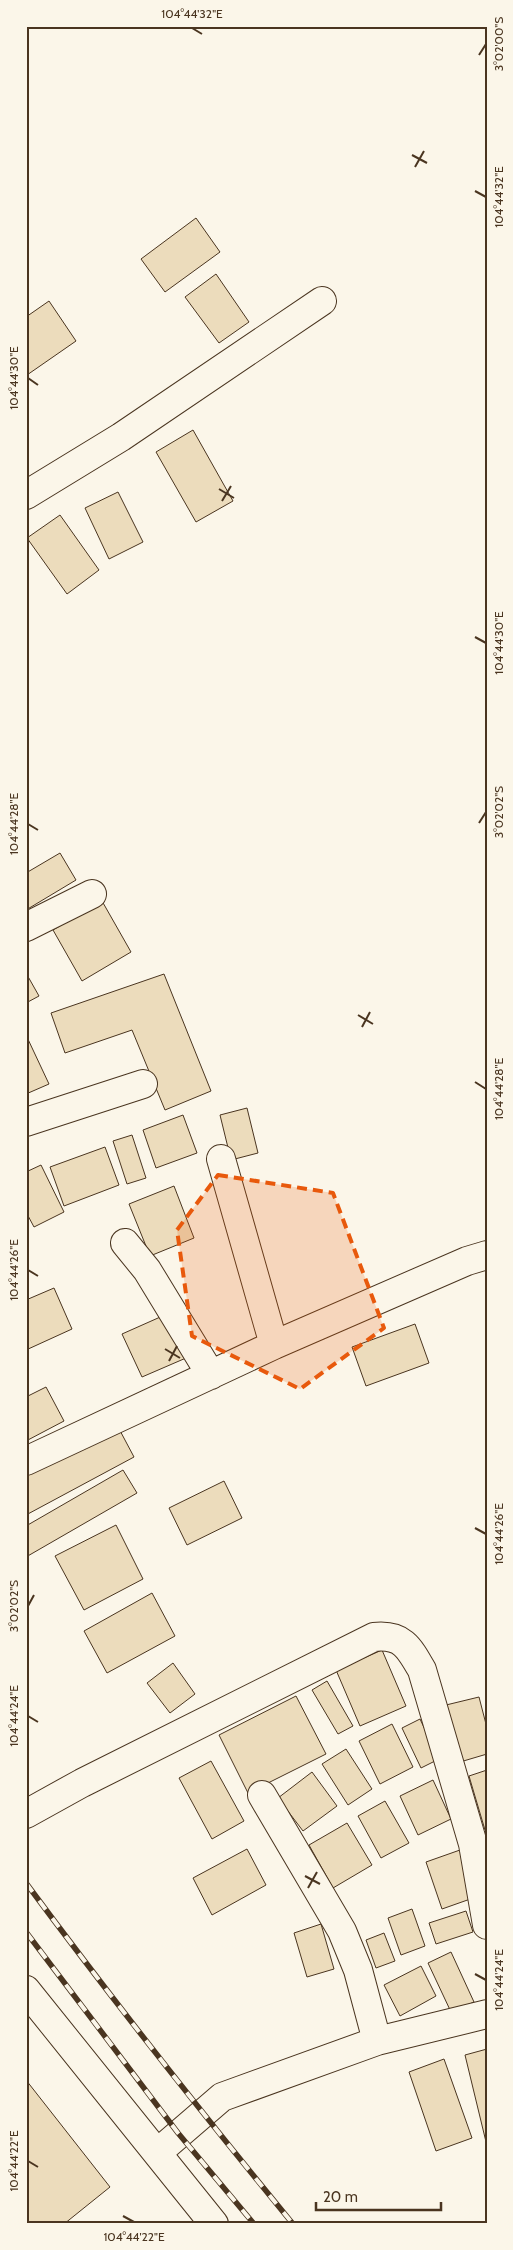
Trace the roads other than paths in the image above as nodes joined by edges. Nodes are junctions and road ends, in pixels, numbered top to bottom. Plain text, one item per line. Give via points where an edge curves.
1 (322, 301) dead end
2 (26, 495) edge
3 (92, 894) dead end
4 (26, 927) edge
5 (143, 1084) dead end
6 (26, 1122) edge
7 (220, 1160) dead end
8 (126, 1243) dead end
9 (487, 1255) edge
10 (274, 1345) junction
11 (211, 1375) junction
12 (26, 1461) edge
13 (262, 1796) dead end
14 (26, 1814) edge
15 (487, 1925) edge
16 (26, 1990) edge
17 (487, 2014) edge
18 (377, 2041) junction
19 (157, 2153) junction
20 (214, 2224) edge

1 - 2 street via 121,437
3 - 4 street
5 - 6 street
7 - 10 street
8 - 11 street via 147,1270
9 - 10 street via 466,1261
10 - 11 street
11 - 12 street
13 - 18 street via 342,1931 358,1970
14 - 15 street via 374,1637 390,1635 408,1647 422,1670 473,1844
16 - 19 street
17 - 18 street
18 - 19 street via 222,2097
19 - 20 street

